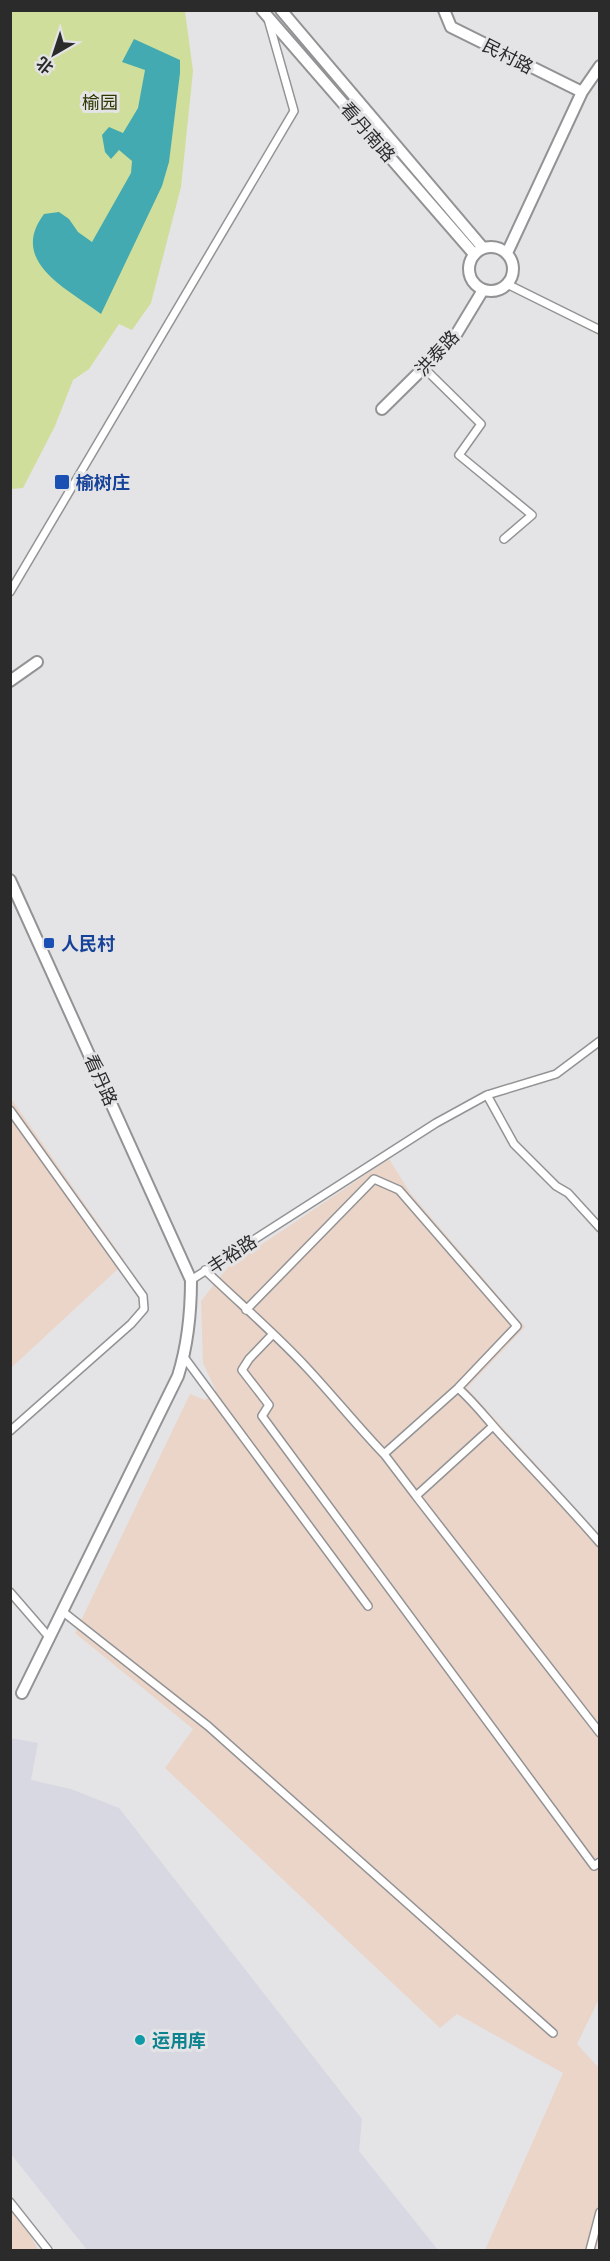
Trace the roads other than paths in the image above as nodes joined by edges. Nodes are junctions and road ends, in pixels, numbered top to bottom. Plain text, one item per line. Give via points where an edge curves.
1 (280, 10) edge
2 (444, 10) edge
3 (265, 14) edge
4 (600, 66) edge
5 (582, 92) junction
6 (478, 251) junction
7 (507, 253) junction
8 (507, 284) junction
9 (483, 290) junction
10 (600, 330) edge
11 (424, 368) junction
12 (382, 409) dead end
13 (504, 539) dead end
14 (10, 592) edge
15 (37, 662) dead end
16 (10, 681) edge
17 (10, 880) edge
18 (14, 899) edge
19 (600, 1041) edge
20 (487, 1095) junction
21 (10, 1110) edge
22 (600, 1228) edge
23 (205, 1270) junction
24 (191, 1280) junction
25 (246, 1310) junction
26 (272, 1335) junction
27 (184, 1357) junction
28 (458, 1388) junction
29 (493, 1426) junction
30 (10, 1431) edge
31 (384, 1454) junction
32 (416, 1496) junction
33 (600, 1543) edge
34 (10, 1592) edge
35 (368, 1606) dead end
36 (62, 1611) junction
37 (49, 1637) junction
38 (22, 1693) dead end
39 (600, 1733) edge
40 (600, 1862) edge
41 (553, 2033) dead end
42 (10, 2202) edge
43 (600, 2212) edge
44 (48, 2250) edge
45 (590, 2250) edge

1 - 6 street, 看丹南路
2 - 5 street, 民村路 via 451,27
3 - 6 street, 看丹南路
3 - 14 street via 294,111
4 - 5 street
5 - 7 street
6 - 7 street via 495,247
6 - 9 street via 468,267
7 - 8 street via 513,274
8 - 9 street via 498,290
8 - 10 street
9 - 11 street, 洪泰路 via 454,338
11 - 12 street, 洪泰路
11 - 13 street via 481,424 459,455 532,515
15 - 16 street
17 - 18 street, 看丹路
18 - 24 street, 看丹路
19 - 20 street, 丰裕路 via 556,1074
20 - 22 street via 514,1144
20 - 23 street, 丰裕路 via 400,1145
21 - 30 street via 142,1296 144,1309
23 - 24 street, 丰裕路
23 - 25 street
24 - 27 street, 丰裕路
25 - 26 street
25 - 28 street via 374,1179 399,1190 517,1326
26 - 31 street via 308,1368
26 - 40 street via 242,1370 270,1406 262,1416 594,1866
27 - 35 street
27 - 36 street, 丰裕路 via 169,1396
28 - 29 street
28 - 31 street
29 - 32 street
29 - 33 street
31 - 32 street
32 - 39 street
34 - 37 street
36 - 37 street, 丰裕路
36 - 41 street via 208,1726
37 - 38 street, 丰裕路
42 - 44 street
43 - 45 street

